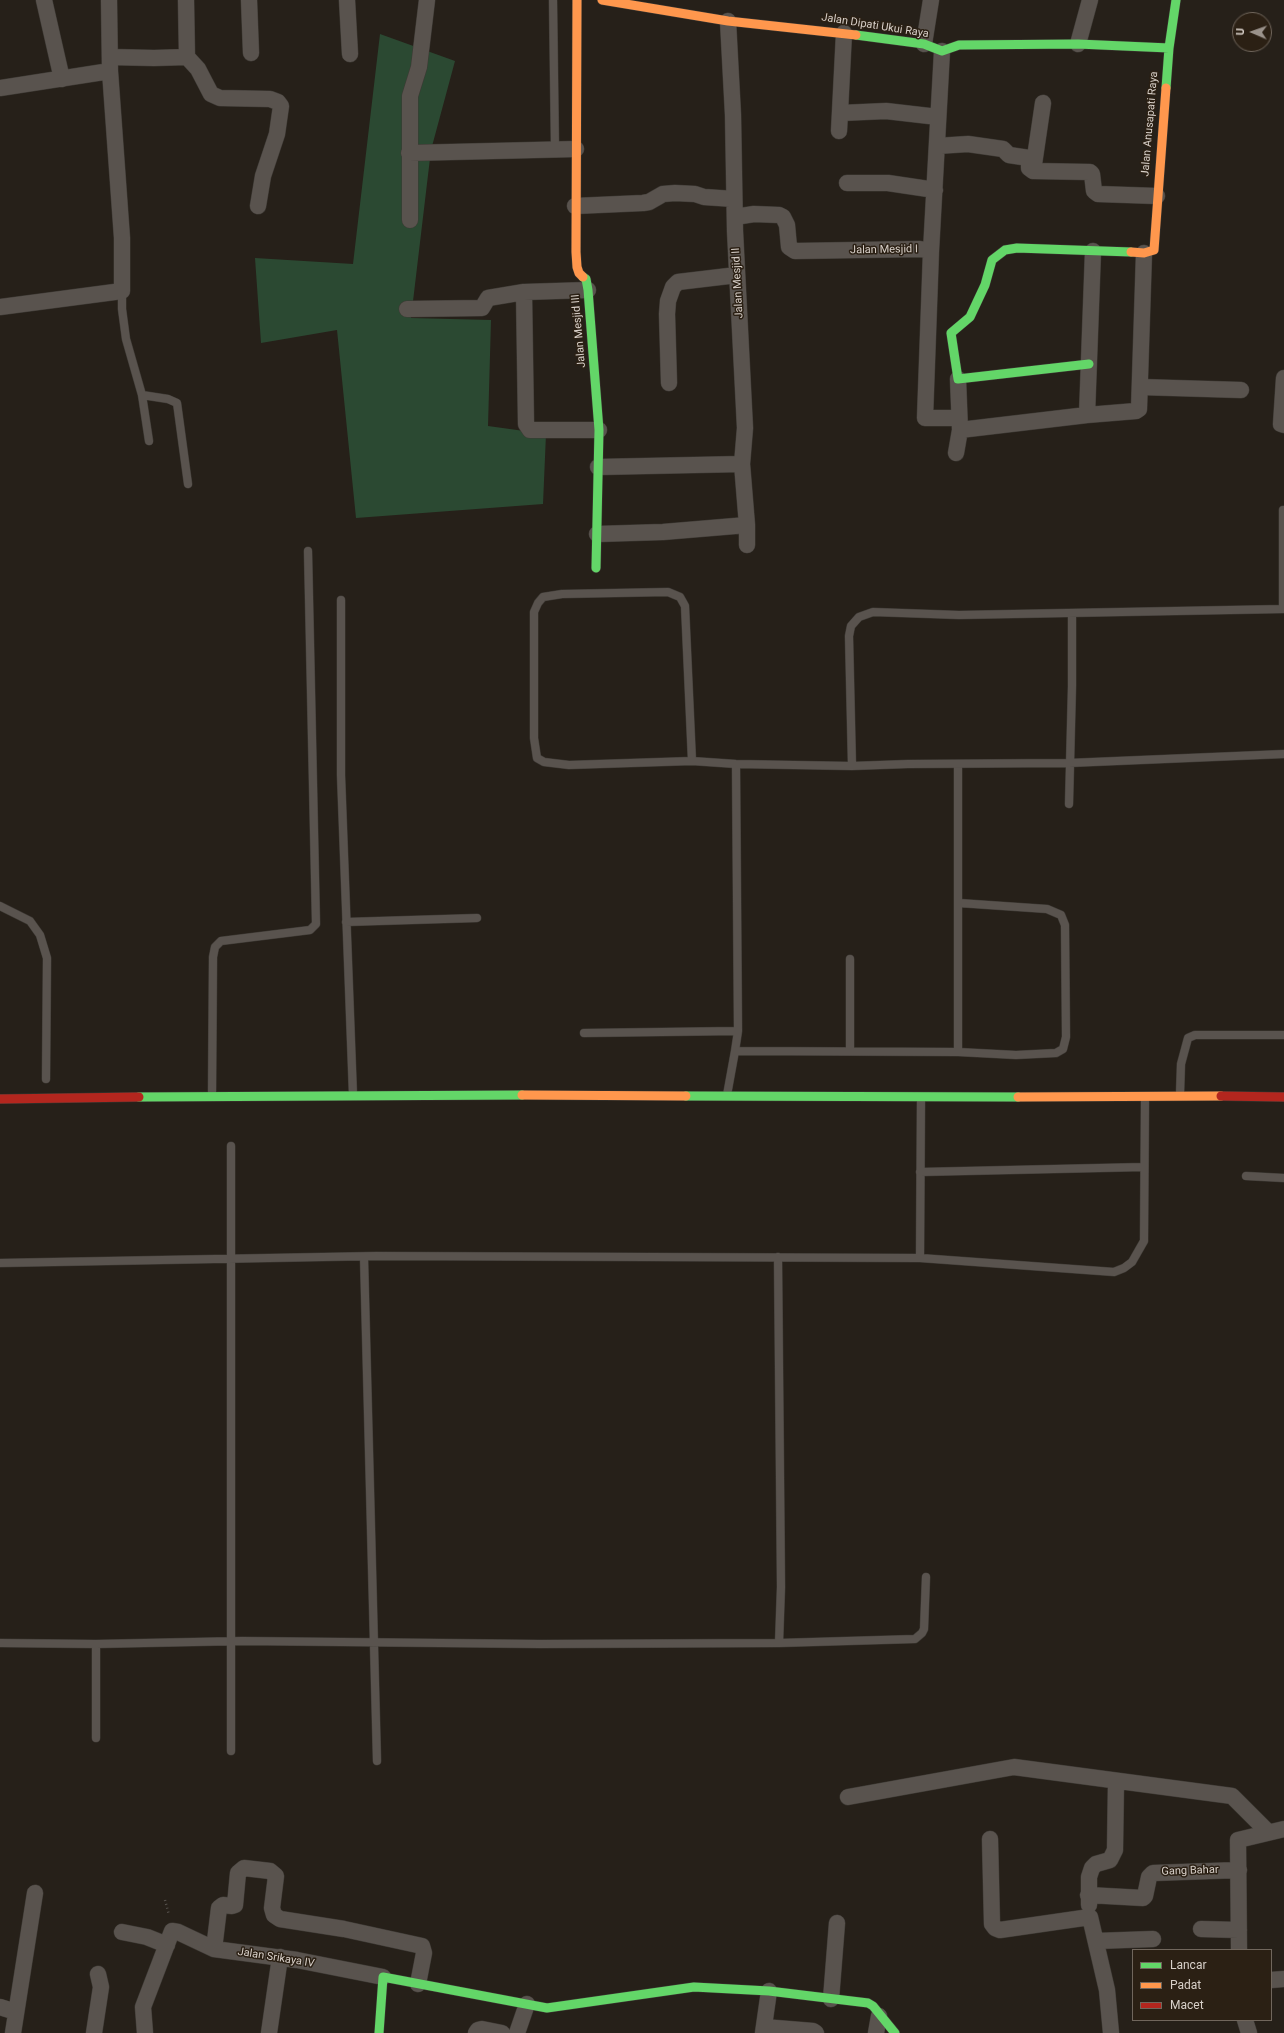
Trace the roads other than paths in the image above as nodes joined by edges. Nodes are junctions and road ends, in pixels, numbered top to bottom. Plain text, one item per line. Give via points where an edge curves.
1 (44, 0) edge
2 (109, 0) edge
3 (186, 0) edge
4 (249, 0) edge
5 (347, 0) edge
6 (427, 0) edge
7 (553, 0) edge
8 (577, 0) edge
9 (602, 0) edge
10 (931, 0) edge
11 (1090, 0) edge
12 (1176, 0) edge
13 (728, 21) junction
14 (844, 33) junction
15 (924, 44) junction
16 (1078, 44) junction
17 (1169, 48) junction
18 (942, 51) junction
19 (251, 52) dead end
20 (350, 54) dead end
21 (187, 57) junction
22 (110, 64) junction
23 (62, 78) junction
24 (0, 88) edge
25 (1043, 103) dead end
26 (841, 113) junction
27 (938, 117) junction
28 (839, 131) dead end
29 (937, 146) junction
30 (555, 149) junction
31 (576, 149) junction
32 (409, 153) junction
33 (1034, 171) junction
34 (847, 183) dead end
35 (935, 190) junction
36 (1157, 196) junction
37 (734, 199) junction
38 (258, 206) dead end
39 (575, 206) junction
40 (735, 217) junction
41 (410, 220) dead end
42 (931, 251) junction
43 (1093, 251) junction
44 (1149, 252) junction
45 (737, 275) junction
46 (588, 290) junction
47 (122, 291) junction
48 (524, 292) junction
49 (0, 307) edge
50 (407, 309) dead end
51 (1089, 364) junction
52 (1284, 378) edge
53 (958, 379) junction
54 (669, 383) dead end
55 (1140, 387) junction
56 (1241, 390) dead end
57 (142, 395) junction
58 (1087, 415) junction
59 (960, 424) junction
60 (1283, 425) edge
61 (598, 430) junction
62 (149, 441) dead end
63 (956, 453) dead end
64 (742, 464) junction
65 (598, 467) junction
66 (188, 484) dead end
67 (1282, 510) dead end
68 (747, 525) junction
69 (596, 534) junction
70 (747, 545) dead end
71 (308, 551) dead end
72 (596, 568) dead end
73 (341, 600) dead end
74 (1283, 609) edge
75 (1072, 613) junction
76 (1284, 754) edge
77 (692, 761) junction
78 (1069, 763) junction
79 (736, 764) junction
80 (958, 764) junction
81 (852, 766) junction
82 (1068, 804) dead end
83 (959, 903) junction
84 (0, 906) edge
85 (477, 918) dead end
86 (346, 922) junction
87 (850, 959) dead end
88 (738, 1031) junction
89 (584, 1033) dead end
90 (1284, 1035) edge
91 (735, 1051) junction
92 (850, 1051) junction
93 (958, 1052) junction
94 (46, 1079) dead end
95 (353, 1095) junction
96 (727, 1095) junction
97 (921, 1095) junction
98 (1180, 1095) junction
99 (212, 1097) junction
100 (1145, 1097) junction
101 (1284, 1097) edge
102 (0, 1099) edge
103 (231, 1146) dead end
104 (1144, 1168) junction
105 (920, 1172) junction
106 (1246, 1176) dead end
107 (1284, 1178) edge
108 (364, 1256) junction
109 (778, 1258) junction
110 (920, 1258) junction
111 (231, 1259) junction
112 (0, 1263) edge
113 (926, 1577) dead end
114 (230, 1642) junction
115 (0, 1643) edge
116 (373, 1643) junction
117 (779, 1643) junction
118 (96, 1644) junction
119 (96, 1738) dead end
120 (231, 1751) dead end
121 (377, 1761) dead end
122 (1116, 1781) junction
123 (848, 1797) dead end
124 (1284, 1828) edge
125 (1268, 1832) junction
126 (990, 1839) dead end
127 (1239, 1870) junction
128 (35, 1893) dead end
129 (1088, 1895) junction
130 (1090, 1917) junction
131 (837, 1923) dead end
132 (1202, 1929) dead end
133 (1239, 1930) junction
134 (122, 1932) dead end
135 (170, 1938) junction
136 (1153, 1938) dead end
137 (1096, 1941) junction
138 (214, 1949) junction
139 (1239, 1949) edge
140 (280, 1957) junction
141 (98, 1974) dead end
142 (383, 1977) junction
143 (1284, 1979) edge
144 (1272, 1980) edge
145 (418, 1984) junction
146 (769, 1991) junction
147 (831, 1999) junction
148 (527, 2004) junction
149 (0, 2007) edge
150 (16, 2012) junction
151 (879, 2016) junction
152 (1245, 2021) edge
153 (764, 2030) edge
154 (812, 2032) edge
155 (13, 2033) edge
156 (94, 2033) edge
157 (145, 2033) edge
158 (269, 2033) edge
159 (379, 2033) edge
160 (476, 2033) edge
161 (502, 2033) edge
162 (517, 2033) edge
163 (876, 2033) edge
164 (895, 2033) edge
165 (1111, 2033) edge
166 (1249, 2033) edge

1 - 23 street
2 - 22 street
3 - 21 street
4 - 19 street
5 - 20 street
6 - 32 street via 419,67 410,96
7 - 30 lane
8 - 31 street, Jalan Mesjid III
9 - 13 street, Jalan Dipati Ukui Raya
10 - 15 street
11 - 16 street
12 - 17 street, Jalan Anusapati Raya
13 - 14 street, Jalan Dipati Ukui Raya
13 - 37 street, Jalan Mesjid II
14 - 15 street, Jalan Dipati Ukui Raya
14 - 26 street
15 - 18 street, Jalan Dipati Ukui Raya
16 - 17 street
16 - 18 street via 959,45
17 - 36 street, Jalan Anusapati Raya
18 - 27 street, Jalan Mesjid I
21 - 22 street
21 - 38 street via 198,69 211,94 220,98 270,99 281,106 277,134 263,176
22 - 23 street
22 - 47 street via 122,238
23 - 24 street
25 - 33 street
26 - 27 street via 886,111
26 - 28 street
27 - 29 street, Jalan Mesjid I
29 - 33 street via 968,144 1003,149 1009,155 1029,158 1029,168
29 - 35 street, Jalan Mesjid I
30 - 31 street
30 - 32 street
31 - 39 street, Jalan Mesjid III
32 - 41 street
33 - 36 street via 1088,171 1092,174 1094,191 1098,194
34 - 35 street via 888,183
35 - 42 street, Jalan Mesjid I
36 - 44 street, Jalan Anusapati Raya
37 - 39 street via 675,193 662,194 643,203
37 - 40 street, Jalan Mesjid II
39 - 46 street, Jalan Mesjid III via 577,267 586,279
40 - 42 street, Jalan Mesjid I via 754,214 783,217 787,225 789,247 795,251
40 - 45 street, Jalan Mesjid II
42 - 59 street via 926,418
43 - 44 street
43 - 51 street
43 - 53 street via 1017,248 1005,250 994,257 985,285 970,317 951,333
44 - 55 street
45 - 54 street via 678,282 673,287 667,314
45 - 64 street, Jalan Mesjid II via 745,428
46 - 48 street
46 - 61 street, Jalan Mesjid III
47 - 49 street
47 - 57 lane via 126,339
48 - 50 street via 488,298 482,308
48 - 61 street via 528,428
51 - 53 street
51 - 58 street
52 - 60 street via 1280,424
53 - 59 street
55 - 56 street
55 - 58 street via 1139,409 1136,411
57 - 62 lane
57 - 66 lane via 168,399 176,403
58 - 59 street
59 - 63 street
61 - 65 street, Jalan Mesjid III
64 - 65 street
64 - 68 street, Jalan Mesjid II
65 - 69 street, Jalan Mesjid III
67 - 74 lane
68 - 69 street
68 - 70 street, Jalan Mesjid II
69 - 72 street, Jalan Mesjid III
71 - 99 lane via 316,924 310,930 221,941 215,947
73 - 86 lane via 341,775
74 - 75 lane
75 - 78 lane
75 - 81 lane via 959,615 873,612 859,617 851,626 849,636
76 - 78 lane
77 - 77 lane via 685,606 680,597 668,592 562,594 543,597 534,612 534,738 537,758 544,762 569,765
77 - 79 lane
78 - 80 lane
78 - 82 lane
79 - 81 lane
79 - 88 lane
80 - 81 lane
80 - 83 lane
83 - 93 lane
83 - 93 lane via 1047,908 1061,915 1065,926 1066,1037 1063,1049 1056,1053 1016,1055
84 - 94 lane via 30,921 40,935 47,958
85 - 86 lane
86 - 95 lane
87 - 92 lane
88 - 89 lane
88 - 91 lane
90 - 98 lane via 1195,1035 1188,1038 1181,1064
91 - 92 lane
91 - 96 lane
92 - 93 lane
95 - 96 street
95 - 99 street
96 - 97 street
97 - 100 street
97 - 105 lane
98 - 100 street
98 - 101 street
99 - 102 street
100 - 104 lane
103 - 111 lane
104 - 105 lane
104 - 110 lane via 1144,1241 1138,1254 1124,1268 1114,1272
105 - 110 lane
106 - 107 lane
108 - 109 lane
108 - 111 lane
108 - 116 lane
109 - 110 lane
109 - 117 lane via 781,1587
111 - 112 lane
111 - 114 lane
113 - 117 lane via 924,1629 915,1638
114 - 116 lane
114 - 118 lane
114 - 120 lane
115 - 118 lane
116 - 117 lane
116 - 121 lane
118 - 119 lane
122 - 123 street via 1014,1767
122 - 125 street via 1232,1796
122 - 129 street via 1113,1856 1092,1868
124 - 125 street
125 - 127 street via 1239,1839
126 - 130 street via 992,1924 995,1928 1000,1930
127 - 129 street, Gang Bahar via 1153,1873 1149,1876 1146,1896 1143,1898
127 - 133 street
128 - 150 street
129 - 130 street
130 - 137 street
131 - 147 street
132 - 133 street
133 - 139 street
134 - 135 street, Jalan Srikaya IV
135 - 138 street, Jalan Srikaya IV via 178,1932
135 - 157 street via 143,2007
136 - 137 street
137 - 165 street via 1108,2001
138 - 140 street, Jalan Srikaya IV
138 - 145 street via 219,1908 223,1905 234,1906 239,1870 244,1868 270,1871 276,1876 272,1908 274,1915 280,1919 344,1929 422,1946 424,1953
140 - 142 street, Jalan Srikaya IV
140 - 158 street
141 - 156 street via 101,1987
142 - 145 street
142 - 159 street
143 - 144 street
145 - 148 street
146 - 147 street
146 - 148 street via 694,1987 563,2008
146 - 153 street
147 - 151 street via 868,2003
148 - 162 street
149 - 150 street
150 - 155 street
151 - 163 street
151 - 164 street
152 - 166 street
153 - 154 street
160 - 161 street via 482,2029

